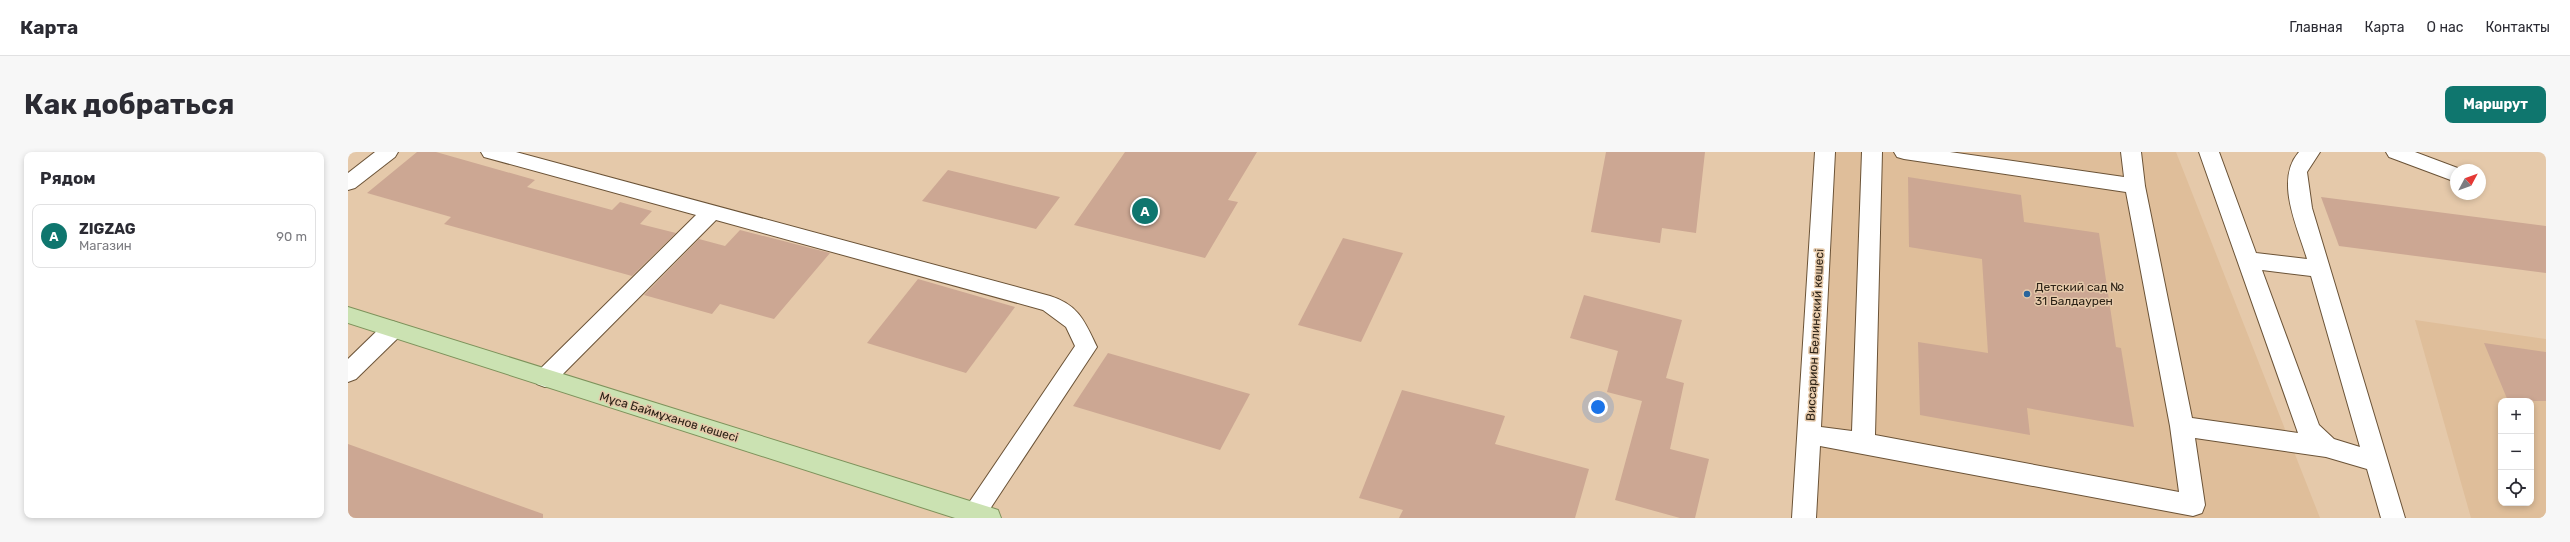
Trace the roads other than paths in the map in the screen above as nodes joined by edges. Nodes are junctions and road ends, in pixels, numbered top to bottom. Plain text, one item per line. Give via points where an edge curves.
1 (388, 152) edge
2 (491, 152) edge
3 (1825, 152) edge
4 (1872, 152) edge
5 (1904, 152) edge
6 (2131, 152) edge
7 (2209, 152) edge
8 (2310, 152) edge
9 (2396, 152) edge
10 (2450, 173) edge
11 (348, 183) edge
12 (2135, 186) junction
13 (712, 212) junction
14 (2248, 260) junction
15 (2320, 269) junction
16 (348, 315) edge
17 (392, 330) junction
18 (348, 373) edge
19 (545, 378) junction
20 (2182, 426) junction
21 (1810, 435) junction
22 (1863, 443) junction
23 (2326, 447) junction
24 (2377, 462) junction
25 (982, 516) edge
26 (1804, 518) edge
27 (2393, 518) edge

1 - 11 street
2 - 13 street
3 - 21 street, Виссарион Белинский көшесі
4 - 22 street
5 - 12 street
6 - 12 street
7 - 14 street
8 - 15 street via 2304,157 2295,174
9 - 10 street
12 - 20 street
13 - 19 street
13 - 25 street via 1050,304 1074,321 1086,348
14 - 15 street
14 - 23 street via 2309,431
15 - 24 street
16 - 17 main road, Мұса Баймұханов көшесі
17 - 18 street
17 - 19 main road, Мұса Баймұханов көшесі
19 - 25 main road, Мұса Баймұханов көшесі
20 - 22 street via 2193,505
20 - 23 street
21 - 22 street
21 - 26 street, Виссарион Белинский көшесі
23 - 24 street
24 - 27 street

